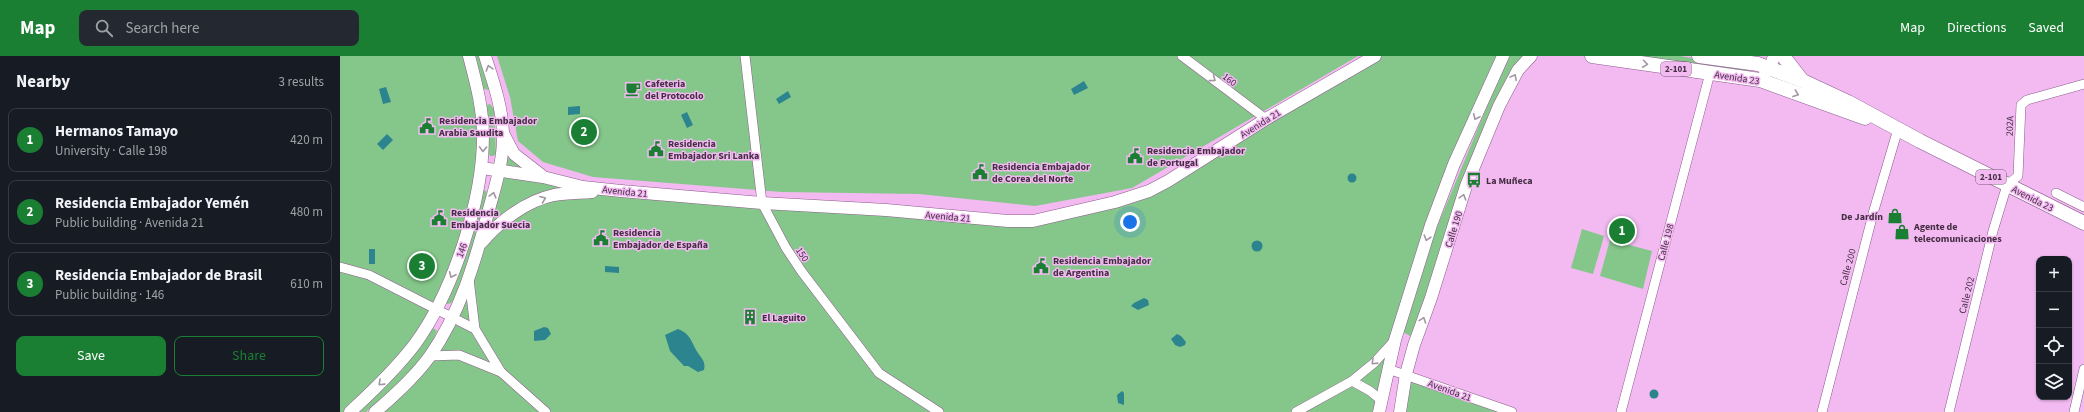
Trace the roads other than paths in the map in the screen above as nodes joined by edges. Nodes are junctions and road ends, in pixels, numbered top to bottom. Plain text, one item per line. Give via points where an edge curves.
1 (469, 56) edge
2 (486, 56) edge
3 (745, 56) edge
4 (1182, 56) edge
5 (1375, 56) edge
6 (1503, 56) edge
7 (1531, 56) edge
8 (1592, 56) edge
9 (1699, 56) edge
10 (1783, 56) edge
11 (1762, 60) edge
12 (1710, 73) junction
13 (1760, 80) junction
14 (1803, 81) junction
15 (2084, 84) edge
16 (498, 96) junction
17 (480, 98) junction
18 (1266, 119) junction
19 (1898, 129) junction
20 (503, 133) junction
21 (482, 168) junction
22 (499, 170) junction
23 (543, 177) junction
24 (2007, 185) junction
25 (621, 191) junction
26 (2056, 193) dead end
27 (762, 203) junction
28 (2084, 207) edge
29 (2084, 223) edge
30 (479, 246) junction
31 (340, 267) edge
32 (468, 278) junction
33 (436, 308) junction
34 (452, 318) junction
35 (475, 329) junction
36 (1395, 340) junction
37 (1414, 345) junction
38 (486, 349) junction
39 (430, 356) junction
40 (478, 362) junction
41 (1388, 368) junction
42 (2084, 369) edge
43 (501, 372) junction
44 (1406, 374) junction
45 (1352, 381) junction
46 (533, 400) junction
47 (1380, 406) edge
48 (1400, 408) edge
49 (350, 412) edge
50 (375, 412) edge
51 (533, 412) edge
52 (546, 412) edge
53 (939, 412) edge
54 (1296, 412) edge
55 (1512, 412) edge
56 (1621, 412) edge
57 (1822, 412) edge
58 (1949, 412) edge
59 (2074, 412) edge

1 - 17 main road, 146
16 -> 2 main road, 146
3 - 27 street, 150
4 -> 18 street, 160
5 - 18 main road, Avenida 21
6 -> 36 main road via 1431,225
37 -> 7 main road, Calle 190 via 1466,186 1499,106 1518,70
8 -> 12 main road, Avenida 23 / 2-101
9 - 11 main road, Avenida 23 / 2-101 via 1733,61
10 - 14 main road
11 - 13 main road
11 - 14 main road, Avenida 23 / 2-101
12 - 13 main road, Avenida 23 / 2-101
12 - 56 street, Calle 198
13 -> 19 main road, Avenida 23 / 2-101
14 - 19 main road, Avenida 23 / 2-101
15 - 24 street, 202A via 2027,100 2021,105 2018,176
16 - 17 main road
16 - 20 main road, 146
17 -> 21 main road, 146
18 - 27 main road, Avenida 21 via 1180,174 1149,190 1116,202 1033,221
19 - 24 main road, Avenida 23 / 2-101
19 - 57 street, Calle 200 via 1872,217
20 - 22 main road, 146
20 - 23 main road via 514,154
21 - 22 main road, Avenida 21
21 -> 33 main road, 146 via 468,230 454,270
22 - 23 main road, Avenida 21
30 -> 22 main road, 146
23 - 25 main road, Avenida 21
24 - 29 main road, Avenida 23 / 2-101
24 - 58 street, Calle 202 via 1993,231
25 - 27 main road, Avenida 21
30 -> 25 main road via 497,225 518,211 542,200 565,194
26 - 28 street
27 - 53 street, 150 via 800,268 879,373
30 - 32 main road, 146
31 - 33 street via 369,275
32 - 34 main road, 146
32 - 35 street
33 - 34 street
33 -> 49 main road, 146 via 415,344 386,379
34 - 35 street
34 - 39 main road, 146
35 - 38 street
36 - 37 main road
36 - 41 main road
36 -> 45 street via 1374,363
37 - 44 main road, Calle 190
38 - 40 street
38 - 43 street
39 - 40 street via 459,356
39 - 50 main road, 146
40 - 43 street
41 - 44 street, Avenida 21
41 - 47 main road
42 - 59 street
43 - 46 street
44 - 48 main road, Calle 190
44 - 55 street, Avenida 21
45 - 47 street via 1370,391
45 - 54 street
46 - 51 street
46 - 52 street
47 - 48 main road

